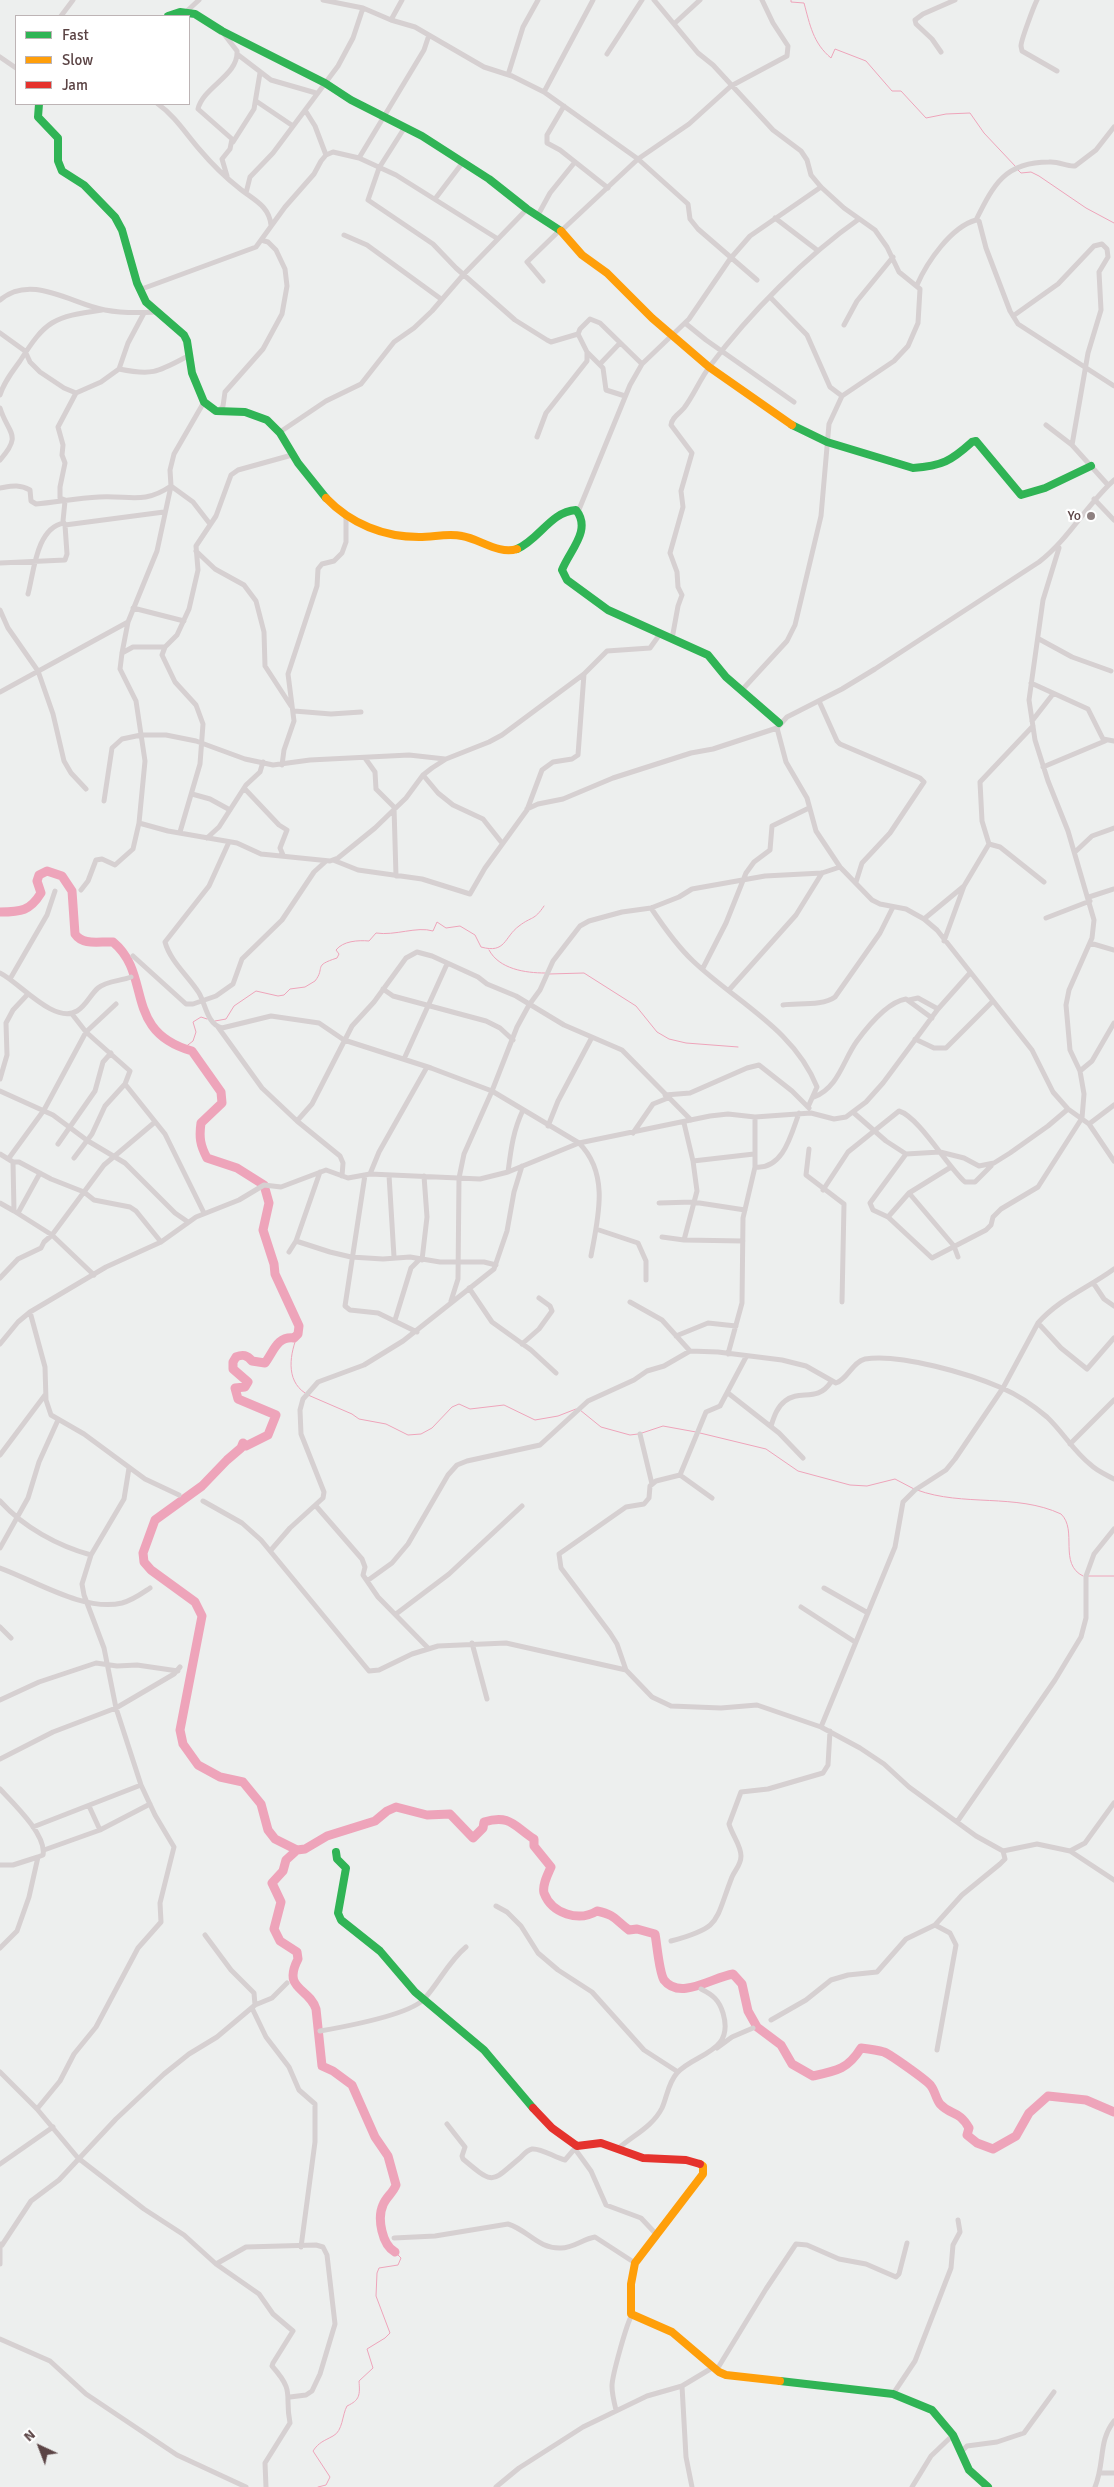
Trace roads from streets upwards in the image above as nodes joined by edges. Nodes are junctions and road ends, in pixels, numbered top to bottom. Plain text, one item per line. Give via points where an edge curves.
1 (73, 0) edge
2 (199, 0) edge
3 (323, 0) edge
4 (402, 0) edge
5 (538, 0) edge
6 (593, 0) edge
7 (642, 0) edge
8 (654, 0) edge
9 (700, 0) edge
10 (762, 0) edge
11 (955, 0) edge
12 (1037, 0) edge
13 (363, 8) junction
14 (188, 11) junction
15 (62, 15) edge
16 (172, 15) edge
17 (391, 20) junction
18 (675, 23) junction
19 (222, 31) junction
20 (429, 36) junction
21 (941, 52) dead end
22 (237, 54) junction
23 (607, 54) dead end
24 (0, 57) edge
25 (15, 67) edge
26 (1057, 71) dead end
27 (260, 73) junction
28 (508, 75) junction
29 (324, 83) junction
30 (731, 86) junction
31 (544, 92) junction
32 (316, 93) junction
33 (256, 101) junction
34 (38, 105) edge
35 (160, 105) edge
36 (564, 106) junction
37 (305, 110) junction
38 (384, 115) junction
39 (293, 126) junction
40 (405, 126) junction
41 (1114, 127) edge
42 (232, 142) junction
43 (326, 155) junction
44 (359, 158) junction
45 (638, 158) junction
46 (463, 162) junction
47 (575, 162) junction
48 (379, 168) junction
49 (227, 176) junction
50 (821, 187) junction
51 (608, 188) junction
52 (246, 193) junction
53 (435, 199) junction
54 (527, 209) junction
55 (538, 215) junction
56 (775, 218) junction
57 (859, 219) junction
58 (976, 220) junction
59 (271, 225) junction
60 (560, 231) junction
61 (344, 235) dead end
62 (498, 239) junction
63 (261, 240) junction
64 (817, 250) junction
65 (893, 257) junction
66 (730, 259) junction
67 (464, 274) junction
68 (757, 280) dead end
69 (543, 281) dead end
70 (917, 285) junction
71 (139, 290) junction
72 (770, 297) junction
73 (0, 300) edge
74 (441, 300) junction
75 (105, 310) junction
76 (155, 312) junction
77 (144, 313) junction
78 (1013, 316) junction
79 (686, 323) junction
80 (844, 325) dead end
81 (578, 334) junction
82 (1, 335) edge
83 (673, 335) junction
84 (620, 343) junction
85 (722, 350) junction
86 (25, 351) junction
87 (587, 352) junction
88 (188, 356) junction
89 (600, 364) junction
90 (642, 364) junction
91 (709, 367) junction
92 (1086, 368) junction
93 (119, 369) junction
94 (1114, 386) edge
95 (76, 393) junction
96 (0, 395) edge
97 (625, 396) junction
98 (842, 396) junction
99 (204, 402) junction
100 (794, 402) dead end
101 (0, 408) edge
102 (218, 413) junction
103 (1046, 425) dead end
104 (280, 432) junction
105 (537, 437) dead end
106 (827, 442) junction
107 (1072, 445) junction
108 (292, 454) junction
109 (0, 460) edge
110 (1091, 466) junction
111 (1114, 480) edge
112 (1108, 485) junction
113 (171, 486) junction
114 (0, 488) edge
115 (1094, 499) junction
116 (65, 501) junction
117 (164, 512) junction
118 (578, 512) junction
119 (346, 518) junction
120 (1114, 520) edge
121 (64, 524) junction
122 (210, 524) junction
123 (1059, 546) junction
124 (195, 550) junction
125 (0, 563) edge
126 (33, 563) junction
127 (28, 594) dead end
128 (133, 608) junction
129 (0, 610) edge
130 (184, 621) junction
131 (128, 622) junction
132 (660, 634) junction
133 (672, 639) junction
134 (1039, 639) junction
135 (165, 647) junction
136 (122, 653) junction
137 (38, 671) junction
138 (1111, 671) dead end
139 (584, 674) junction
140 (1031, 683) junction
141 (742, 690) junction
142 (0, 692) edge
143 (1053, 694) junction
144 (820, 701) junction
145 (294, 710) junction
146 (361, 712) dead end
147 (1032, 724) junction
148 (778, 726) junction
149 (141, 735) junction
150 (1114, 740) edge
151 (1105, 741) junction
152 (202, 743) junction
153 (365, 758) junction
154 (446, 759) junction
155 (263, 762) junction
156 (282, 765) junction
157 (1043, 767) junction
158 (423, 775) junction
159 (244, 788) junction
160 (86, 789) dead end
161 (192, 794) junction
162 (104, 800) dead end
163 (809, 808) junction
164 (230, 810) junction
165 (394, 810) junction
166 (527, 810) junction
167 (139, 823) junction
168 (1114, 828) edge
169 (180, 832) junction
170 (207, 838) junction
171 (229, 842) junction
172 (502, 843) junction
173 (989, 844) junction
174 (1075, 852) junction
175 (283, 855) junction
176 (333, 860) junction
177 (326, 862) junction
178 (840, 867) junction
179 (822, 873) junction
180 (396, 876) junction
181 (742, 881) junction
182 (856, 882) junction
183 (1044, 882) dead end
184 (964, 886) junction
185 (1114, 889) edge
186 (81, 890) dead end
187 (55, 891) dead end
188 (1089, 899) junction
189 (893, 907) junction
190 (651, 908) junction
191 (924, 918) junction
192 (1046, 918) dead end
193 (944, 941) junction
194 (1090, 942) junction
195 (1114, 950) edge
196 (134, 956) dead end
197 (447, 964) junction
198 (703, 968) junction
199 (0, 973) edge
200 (970, 973) junction
201 (131, 977) dead end
202 (10, 978) junction
203 (383, 989) junction
204 (729, 990) junction
205 (27, 995) junction
206 (203, 1000) junction
207 (909, 1000) junction
208 (992, 1002) junction
209 (116, 1004) dead end
210 (529, 1004) junction
211 (783, 1005) dead end
212 (429, 1006) junction
213 (938, 1009) junction
214 (72, 1014) junction
215 (932, 1018) junction
216 (1114, 1023) edge
217 (218, 1027) junction
218 (86, 1032) junction
219 (592, 1039) junction
220 (915, 1039) junction
221 (344, 1040) junction
222 (513, 1040) junction
223 (111, 1053) junction
224 (404, 1059) junction
225 (427, 1067) junction
226 (1080, 1071) junction
227 (0, 1079) edge
228 (125, 1084) junction
229 (0, 1091) edge
230 (492, 1091) junction
231 (666, 1096) junction
232 (814, 1097) junction
233 (1114, 1105) edge
234 (808, 1107) junction
235 (1068, 1109) junction
236 (44, 1110) junction
237 (523, 1110) junction
238 (799, 1113) junction
239 (811, 1113) junction
240 (854, 1113) junction
241 (755, 1116) junction
242 (1082, 1118) junction
243 (691, 1120) junction
244 (297, 1121) junction
245 (155, 1122) junction
246 (684, 1123) junction
247 (1089, 1124) junction
248 (548, 1126) junction
249 (71, 1127) junction
250 (874, 1131) junction
251 (633, 1133) junction
252 (88, 1141) junction
253 (579, 1143) junction
254 (58, 1144) dead end
255 (809, 1149) dead end
256 (940, 1152) junction
257 (0, 1154) edge
258 (754, 1154) junction
259 (906, 1154) junction
260 (113, 1157) junction
261 (74, 1158) dead end
262 (11, 1160) junction
263 (694, 1161) junction
264 (1114, 1161) edge
265 (522, 1166) junction
266 (991, 1166) dead end
267 (755, 1167) junction
268 (951, 1168) junction
269 (321, 1172) junction
270 (508, 1172) junction
271 (40, 1173) junction
272 (368, 1174) junction
273 (389, 1175) junction
274 (342, 1176) junction
275 (424, 1176) junction
276 (459, 1178) junction
277 (823, 1190) junction
278 (84, 1192) junction
279 (909, 1193) junction
280 (693, 1202) junction
281 (0, 1203) edge
282 (659, 1203) dead end
283 (745, 1210) junction
284 (16, 1212) junction
285 (204, 1213) junction
286 (888, 1217) junction
287 (188, 1222) junction
288 (596, 1229) junction
289 (52, 1235) junction
290 (662, 1237) dead end
291 (684, 1240) junction
292 (296, 1241) junction
293 (742, 1241) junction
294 (161, 1242) junction
295 (954, 1246) junction
296 (289, 1252) dead end
297 (592, 1256) dead end
298 (351, 1257) junction
299 (394, 1257) junction
300 (958, 1257) dead end
301 (421, 1260) junction
302 (457, 1262) junction
303 (496, 1265) junction
304 (1114, 1269) edge
305 (94, 1275) junction
306 (0, 1278) edge
307 (646, 1280) dead end
308 (1094, 1284) junction
309 (469, 1288) junction
310 (539, 1298) dead end
311 (452, 1301) junction
312 (630, 1302) dead end
313 (842, 1302) dead end
314 (1114, 1306) edge
315 (30, 1312) junction
316 (395, 1320) junction
317 (1038, 1323) junction
318 (736, 1326) junction
319 (417, 1332) junction
320 (676, 1336) junction
321 (1114, 1338) edge
322 (0, 1344) edge
323 (522, 1344) junction
324 (690, 1352) junction
325 (728, 1354) junction
326 (746, 1357) junction
327 (556, 1373) dead end
328 (831, 1382) junction
329 (1003, 1388) junction
330 (728, 1393) junction
331 (46, 1395) junction
332 (1114, 1400) edge
333 (58, 1420) junction
334 (771, 1426) junction
335 (640, 1434) dead end
336 (1070, 1444) junction
337 (0, 1454) edge
338 (803, 1458) dead end
339 (129, 1468) junction
340 (680, 1476) junction
341 (1114, 1479) edge
342 (652, 1484) junction
343 (179, 1495) dead end
344 (712, 1498) dead end
345 (0, 1501) edge
346 (202, 1501) dead end
347 (316, 1506) junction
348 (522, 1506) dead end
349 (17, 1518) junction
350 (1114, 1529) edge
351 (0, 1548) edge
352 (271, 1550) junction
353 (91, 1555) junction
354 (0, 1568) edge
355 (367, 1581) junction
356 (150, 1588) dead end
357 (824, 1588) dead end
358 (86, 1602) junction
359 (802, 1607) dead end
360 (868, 1613) junction
361 (396, 1614) junction
362 (0, 1627) edge
363 (11, 1638) dead end
364 (855, 1642) junction
365 (472, 1643) junction
366 (428, 1648) junction
367 (107, 1663) junction
368 (626, 1670) junction
369 (487, 1699) dead end
370 (0, 1700) edge
371 (116, 1708) junction
372 (821, 1727) junction
373 (830, 1731) junction
374 (0, 1759) edge
375 (141, 1786) junction
376 (0, 1789) edge
377 (150, 1804) junction
378 (1114, 1805) edge
379 (89, 1806) junction
380 (957, 1822) junction
381 (33, 1827) junction
382 (100, 1830) junction
383 (44, 1850) junction
384 (1070, 1850) junction
385 (1004, 1851) junction
386 (336, 1852) dead end
387 (38, 1857) junction
388 (0, 1865) edge
389 (1114, 1880) edge
390 (496, 1906) dead end
391 (935, 1926) junction
392 (205, 1935) dead end
393 (671, 1941) dead end
394 (466, 1947) dead end
395 (0, 1948) edge
396 (287, 1983) dead end
397 (701, 1989) dead end
398 (424, 2000) junction
399 (254, 2006) junction
400 (771, 2020) dead end
401 (753, 2028) dead end
402 (320, 2031) dead end
403 (937, 2050) dead end
404 (710, 2052) junction
405 (0, 2072) edge
406 (678, 2072) junction
407 (37, 2109) junction
408 (447, 2124) dead end
409 (53, 2127) junction
410 (620, 2147) junction
411 (576, 2148) junction
412 (78, 2158) junction
413 (0, 2164) edge
414 (86, 2165) junction
415 (73, 2166) junction
416 (958, 2220) dead end
417 (656, 2234) junction
418 (394, 2238) dead end
419 (907, 2243) dead end
420 (1, 2244) edge
421 (301, 2247) junction
422 (635, 2263) junction
423 (0, 2264) edge
424 (216, 2264) junction
425 (632, 2314) junction
426 (0, 2339) edge
427 (714, 2370) junction
428 (682, 2386) junction
429 (1054, 2392) dead end
430 (893, 2394) junction
431 (290, 2397) junction
432 (616, 2410) junction
433 (1114, 2421) edge
434 (953, 2435) junction
435 (961, 2452) junction
436 (1101, 2473) junction
437 (1114, 2473) edge
438 (246, 2487) edge
439 (266, 2487) edge
440 (496, 2487) edge
441 (692, 2487) edge
442 (912, 2487) edge
443 (988, 2487) edge
444 (1095, 2487) edge

1 - 15 street
2 - 14 street
3 - 13 street
4 - 17 street
5 - 28 street via 523,28
6 - 31 street
7 - 23 street
8 - 18 street
9 - 18 street
10 - 30 street via 789,53 779,62
11 - 21 street via 915,20
12 - 26 street via 1030,13 1022,50
13 - 17 street
13 - 29 street via 344,56
14 - 16 street
14 - 19 street
17 - 20 street
18 - 30 street via 698,53
19 - 22 street
19 - 29 street
20 - 28 street via 484,67
20 - 38 street via 424,50
22 - 27 street
22 - 42 street via 198,109
24 - 25 street
27 - 32 street via 280,84
27 - 33 street
28 - 31 street
29 - 32 street
29 - 38 street
30 - 45 street via 690,124
30 - 50 street via 773,130 801,151 811,175
31 - 36 street
32 - 37 street
33 - 39 street
33 - 42 street
34 - 71 street via 38,117 58,138 61,171 84,184 117,221
35 - 49 street
36 - 45 street
36 - 47 street via 546,141
37 - 39 street
37 - 43 street
38 - 40 street
38 - 44 street
39 - 52 street via 250,178
40 - 46 street
40 - 48 street
41 - 58 street via 1096,150 1076,166 1050,162 1011,169 989,195
42 - 49 street via 222,160
43 - 44 street via 333,152
43 - 59 street
44 - 48 street
45 - 51 street
45 - 66 street via 688,204 690,219
46 - 53 street
46 - 54 street
47 - 51 street
47 - 55 street via 550,192
48 - 53 street
48 - 67 street via 368,200 433,244
49 - 52 street
50 - 56 street
50 - 57 street
51 - 60 street
52 - 59 street via 266,210
53 - 62 street
54 - 55 street
54 - 62 street
55 - 60 street
56 - 64 street
56 - 66 street via 750,236
57 - 64 street
57 - 65 street via 875,230
58 - 70 street via 959,228 937,251
58 - 78 street via 982,224 986,248
59 - 63 street
60 - 69 street via 527,262
60 - 83 street via 582,255 601,268
61 - 74 street via 367,245
62 - 67 street
63 - 71 street via 251,250
63 - 102 street via 276,250 285,270 287,286 282,314 263,349 225,392 223,406
64 - 72 street
65 - 70 street via 899,272
65 - 80 street via 856,302
66 - 68 street
66 - 79 street
67 - 74 street
67 - 81 street via 516,320 547,340 551,342
70 - 98 street via 921,293 919,317 908,346 894,361
71 - 76 street
72 - 85 street
72 - 98 street via 807,335 830,387
73 - 75 street via 14,290 30,289 54,293
74 - 104 street via 414,328 394,342 362,384 326,401
75 - 77 street
75 - 86 street via 78,313 55,321 39,332
76 - 77 street
76 - 88 street via 182,333
77 - 93 street
78 - 92 street via 1022,328
78 - 92 street via 1058,284 1094,246 1102,244 1108,257 1099,272 1100,310
79 - 83 street
79 - 85 street
81 - 84 street via 585,324 594,319
81 - 87 street
82 - 86 street
83 - 90 street
83 - 91 street
84 - 89 street
84 - 90 street
85 - 91 street
85 - 100 street
86 - 95 street via 40,372
86 - 96 street
87 - 89 street
87 - 105 street via 584,365 546,413
88 - 93 street via 152,373
88 - 99 street
89 - 97 street via 606,390
90 - 97 street
91 - 106 street via 771,412
91 - 133 street via 671,425 692,453 681,491 683,507 670,550 682,595
92 - 94 street
92 - 107 street
93 - 95 street via 101,382
95 - 116 street via 58,427 65,462 59,492
97 - 118 street
98 - 106 street via 829,424
99 - 102 street
99 - 113 street via 174,454 170,466
101 - 109 street via 13,434 11,448
102 - 104 street via 248,410 263,417
103 - 107 street
104 - 108 street
106 - 110 street via 919,469 954,459 976,441 1021,494 1045,488
106 - 141 street via 821,516 795,625 787,642
107 - 110 street
108 - 119 street via 323,495
108 - 122 street via 234,472
110 - 112 street
111 - 112 street
112 - 115 street
113 - 116 street via 160,494 145,498 101,497
113 - 117 street
113 - 122 street via 193,502
114 - 116 street via 24,487 30,490 31,501 36,504
115 - 120 street
115 - 123 street
116 - 121 street
117 - 121 street
117 - 128 street via 157,552
118 - 119 street via 570,509 562,512 533,540 510,551 463,536 389,534
118 - 132 street via 582,518 581,534 563,566 562,575 608,610
119 - 145 street via 346,542 342,553 318,569 317,586 288,674
121 - 126 street via 55,525 48,531
121 - 126 street via 65,560
122 - 124 street
123 - 134 street via 1046,585
123 - 144 street via 995,593
124 - 130 street via 198,570 190,609
124 - 145 street via 215,569 244,585 256,601 264,632 265,666
125 - 126 street
126 - 127 street
128 - 130 street
128 - 131 street
129 - 137 street via 8,628
130 - 135 street via 175,638
131 - 136 street
131 - 137 street
132 - 133 street
132 - 139 street via 650,648 610,649
133 - 141 street via 708,655
134 - 138 street via 1072,657
134 - 140 street
135 - 136 street via 133,648
135 - 152 street via 163,662 198,710 203,724
136 - 149 street via 120,669 136,701
137 - 142 street
137 - 160 street via 64,761
139 - 154 street via 489,742
139 - 166 street via 578,756 543,768
140 - 143 street
140 - 147 street
141 - 148 street
143 - 147 street
143 - 151 street via 1088,708
144 - 148 street via 786,717
144 - 182 street via 840,744 881,759 924,782 890,833 862,863
145 - 146 street via 331,714
145 - 156 street
147 - 157 street
147 - 173 street via 980,782 982,822
148 - 163 street via 786,762 807,798
148 - 166 street via 613,778
149 - 152 street via 166,735
149 - 162 street via 122,739 112,748
149 - 167 street via 145,761
150 - 151 street
151 - 157 street
152 - 155 street
152 - 161 street
153 - 154 street via 409,755
153 - 156 street via 310,760
153 - 165 street via 376,772 376,788
154 - 158 street
155 - 156 street
155 - 159 street via 260,772
157 - 174 street
158 - 165 street
158 - 172 street via 453,805 484,819
159 - 164 street
159 - 175 street via 287,830 280,848
161 - 164 street
161 - 169 street
163 - 178 street via 820,839
163 - 181 street via 772,826 770,850 754,862
164 - 170 street
165 - 176 street
165 - 180 street
166 - 172 street
167 - 169 street
167 - 186 street via 132,853 115,865 96,860
168 - 174 street via 1092,836
169 - 170 street
170 - 171 street
171 - 175 street via 254,852
171 - 206 street via 210,886 165,942
172 - 180 street via 469,895 422,879
173 - 183 street via 1000,847
173 - 184 street
174 - 188 street
175 - 177 street
176 - 177 street
176 - 180 street via 358,870
177 - 206 street via 314,872 282,920 242,959 233,984
178 - 179 street
178 - 182 street
179 - 181 street via 765,876
179 - 204 street via 796,915
181 - 190 street via 692,889
181 - 198 street via 726,923
182 - 189 street via 872,900
184 - 191 street
184 - 193 street
185 - 188 street
187 - 202 street via 47,915
188 - 192 street
188 - 194 street via 1094,926
189 - 191 street
189 - 211 street via 880,932 835,997 824,1004 802,1002
190 - 198 street
190 - 210 street via 622,912 580,926 553,961 540,990
191 - 193 street
193 - 200 street
194 - 195 street
194 - 226 street via 1066,1005 1070,1050
196 - 206 street via 186,1004
197 - 203 street via 424,954 411,954
197 - 210 street
197 - 212 street
198 - 204 street
199 - 202 street
200 - 208 street
200 - 213 street
201 - 214 street via 101,986
202 - 205 street
203 - 212 street via 393,996
203 - 221 street
204 - 232 street via 767,1021 802,1057 817,1087
205 - 214 street via 52,1010
205 - 227 street via 13,1010 6,1024 6,1055
206 - 217 street via 211,1021
207 - 213 street via 918,998
207 - 215 street
207 - 232 street via 904,998 885,1011 856,1041 839,1075 823,1093
208 - 220 street via 946,1048 934,1048
208 - 235 street via 1032,1050 1053,1092
209 - 218 street
210 - 219 street
210 - 222 street
212 - 222 street via 486,1021
212 - 224 street
213 - 215 street
214 - 218 street
215 - 220 street
216 - 226 street via 1092,1061
217 - 221 street via 280,1016 318,1022
217 - 244 street via 251,1075
218 - 223 street
218 - 236 street
219 - 231 street via 622,1050
219 - 248 street
220 - 240 street via 883,1083
221 - 224 street
221 - 244 street via 312,1104
222 - 230 street
223 - 228 street via 130,1071
223 - 249 street via 103,1062 95,1091
224 - 225 street
225 - 230 street
225 - 272 street
226 - 242 street via 1084,1094
228 - 245 street
228 - 252 street via 105,1106
229 - 236 street
230 - 237 street
230 - 276 street via 464,1154
231 - 234 street via 690,1093 759,1066
231 - 243 street
231 - 251 street via 653,1104
232 - 234 street
233 - 247 street
234 - 239 street
235 - 242 street
235 - 256 street via 1027,1142 990,1165 979,1166
236 - 249 street
236 - 262 street
237 - 248 street
237 - 270 street via 511,1142
238 - 239 street
238 - 241 street
238 - 267 street via 788,1143 776,1161 766,1167
239 - 240 street via 834,1119
240 - 250 street
241 - 243 street via 728,1114
241 - 258 street
242 - 247 street
242 - 295 street via 1038,1187 1001,1209 986,1230
243 - 246 street
244 - 274 street via 340,1156
245 - 260 street
245 - 285 street via 176,1154
246 - 251 street
246 - 263 street
247 - 264 street
248 - 253 street
249 - 252 street
249 - 254 street
250 - 256 street via 902,1111
250 - 259 street
250 - 277 street via 848,1152
251 - 253 street
252 - 260 street
252 - 261 street
253 - 265 street
253 - 288 street via 589,1155 600,1187
255 - 277 street via 806,1175
256 - 259 street
256 - 268 street
257 - 262 street
258 - 263 street
258 - 267 street
259 - 286 street via 870,1203 873,1210
260 - 278 street
260 - 287 street via 133,1170
262 - 271 street
262 - 284 street
263 - 280 street via 697,1191
265 - 270 street
265 - 303 street
266 - 268 street via 970,1184
267 - 283 street
268 - 279 street
269 - 274 street via 332,1170
269 - 285 street via 281,1187 264,1185 239,1200
269 - 292 street
270 - 276 street via 480,1178
271 - 278 street
271 - 284 street
272 - 273 street
272 - 274 street via 354,1178
272 - 298 street
273 - 275 street
273 - 299 street
275 - 276 street
275 - 301 street via 427,1217
276 - 302 street
277 - 313 street via 844,1204
278 - 289 street
278 - 294 street via 99,1202 130,1207
279 - 286 street
279 - 295 street
280 - 282 street
280 - 283 street
280 - 291 street
281 - 284 street
283 - 293 street
284 - 289 street
285 - 287 street
286 - 295 street via 932,1258
287 - 294 street
288 - 297 street
288 - 307 street via 638,1243 646,1261
289 - 305 street
289 - 306 street via 38,1251 18,1259
290 - 291 street
291 - 293 street
292 - 296 street
292 - 298 street
293 - 318 street via 742,1303
294 - 305 street
295 - 300 street
298 - 299 street
298 - 316 street via 346,1308 371,1311
299 - 301 street
301 - 302 street
301 - 316 street via 411,1268
302 - 303 street
302 - 311 street via 458,1279
303 - 309 street via 490,1274
304 - 308 street
305 - 315 street
308 - 314 street via 1104,1299
308 - 317 street via 1059,1302
309 - 311 street
309 - 323 street via 492,1322
310 - 323 street via 552,1311
311 - 319 street
312 - 320 street via 656,1316
315 - 322 street
315 - 331 street via 45,1367
316 - 319 street
317 - 321 street via 1087,1369
317 - 329 street
318 - 320 street via 708,1323
318 - 325 street
319 - 347 street via 364,1364 318,1382 303,1399 301,1434 324,1492 324,1498
320 - 324 street
323 - 327 street
324 - 325 street
324 - 355 street via 588,1400 540,1445 456,1465 408,1544 392,1563
325 - 326 street
326 - 328 street via 798,1364
326 - 330 street
328 - 329 street via 840,1382 860,1360 896,1359 936,1366
328 - 334 street via 820,1393 787,1400 779,1408
329 - 336 street via 1048,1418
329 - 360 street via 946,1470 903,1502 895,1547
330 - 334 street
330 - 340 street via 718,1408 706,1412
331 - 333 street via 49,1410
331 - 337 street
332 - 336 street
333 - 339 street via 84,1434
333 - 349 street
334 - 338 street
335 - 342 street
336 - 341 street via 1092,1466
339 - 343 street
339 - 353 street via 124,1498
340 - 342 street
340 - 344 street
342 - 368 street via 644,1504 626,1507 559,1554 561,1568 610,1633
345 - 349 street
346 - 352 street via 242,1523
347 - 352 street
347 - 355 street via 362,1559
348 - 361 street via 449,1574
349 - 351 street
349 - 353 street via 60,1543
350 - 380 street via 1094,1554 1086,1576 1086,1618 1080,1637 1055,1680
352 - 366 street via 369,1671 379,1670
353 - 358 street via 82,1584
354 - 358 street
355 - 361 street
356 - 358 street via 122,1603
357 - 360 street
358 - 367 street
359 - 364 street
360 - 364 street
361 - 366 street
362 - 363 street
364 - 372 street
365 - 366 street
365 - 368 street via 506,1643
365 - 369 street
367 - 370 street via 74,1669
367 - 371 street
367 - 371 street via 179,1669
368 - 372 street via 652,1697 671,1706 721,1708 757,1705
371 - 374 street via 53,1732
371 - 375 street
372 - 373 street
373 - 380 street via 884,1764
373 - 393 street via 828,1765 823,1774 768,1789 746,1790 738,1795 729,1824 741,1851 741,1863 731,1879 722,1906 706,1930
375 - 377 street
375 - 379 street
376 - 381 street
377 - 382 street
377 - 407 street via 174,1847 160,1903 161,1922 138,1948 96,2027
378 - 384 street via 1085,1843
379 - 381 street
379 - 382 street
380 - 385 street
381 - 383 street
382 - 383 street
383 - 387 street
384 - 385 street via 1037,1844
384 - 389 street
385 - 391 street via 1006,1859 962,1895
386 - 398 street via 337,1859 346,1868 338,1913 341,1920 381,1951
387 - 388 street via 13,1865
387 - 395 street via 17,1931
390 - 406 street via 521,1926 538,1953 592,1992 644,2050
391 - 400 street via 906,1939 877,1972 831,1980 806,2000
391 - 403 street via 950,1933 956,1945
392 - 399 street via 231,1970 254,1993
394 - 398 street
396 - 399 street via 272,1998
397 - 404 street via 716,1999 726,2023 726,2032
398 - 402 street via 397,2012
398 - 411 street via 492,2059 516,2084 534,2112
399 - 412 street via 164,2074
399 - 421 street via 266,2037 289,2067 299,2090 315,2104 315,2142
401 - 404 street
404 - 406 street
405 - 407 street
406 - 410 street via 656,2117
407 - 409 street
408 - 411 street via 465,2147 463,2159 491,2178 502,2174 529,2150 538,2149 565,2160
409 - 412 street
409 - 413 street
410 - 411 street via 594,2141
410 - 417 street via 647,2159 687,2160 703,2166 703,2174
411 - 417 street via 591,2171 606,2205 641,2218
412 - 414 street
412 - 415 street
414 - 415 street
414 - 424 street via 184,2235
415 - 420 street via 31,2201
416 - 430 street via 960,2232 953,2245 950,2268 915,2361
417 - 422 street
418 - 422 street via 435,2236 508,2224 542,2246 571,2246 595,2237
419 - 427 street via 896,2277 866,2264 839,2259 807,2245 796,2244
420 - 423 street
421 - 424 street via 246,2246
421 - 431 street via 321,2246 327,2255 335,2324 315,2385 306,2395
422 - 425 street via 630,2284
424 - 431 street via 259,2294 273,2314 293,2331 272,2366 284,2380
425 - 427 street via 666,2328
425 - 432 street via 612,2385
426 - 438 street via 50,2361 86,2394 177,2455
427 - 428 street
427 - 430 street via 739,2378
428 - 432 street via 658,2392
428 - 441 street via 686,2457
429 - 435 street via 1024,2433 997,2442 967,2446
430 - 434 street via 932,2410
431 - 439 street via 287,2407 289,2426 266,2463
432 - 440 street via 567,2436
433 - 436 street via 1104,2436
434 - 435 street
434 - 442 street via 931,2456
435 - 443 street via 969,2470
436 - 437 street
436 - 444 street

